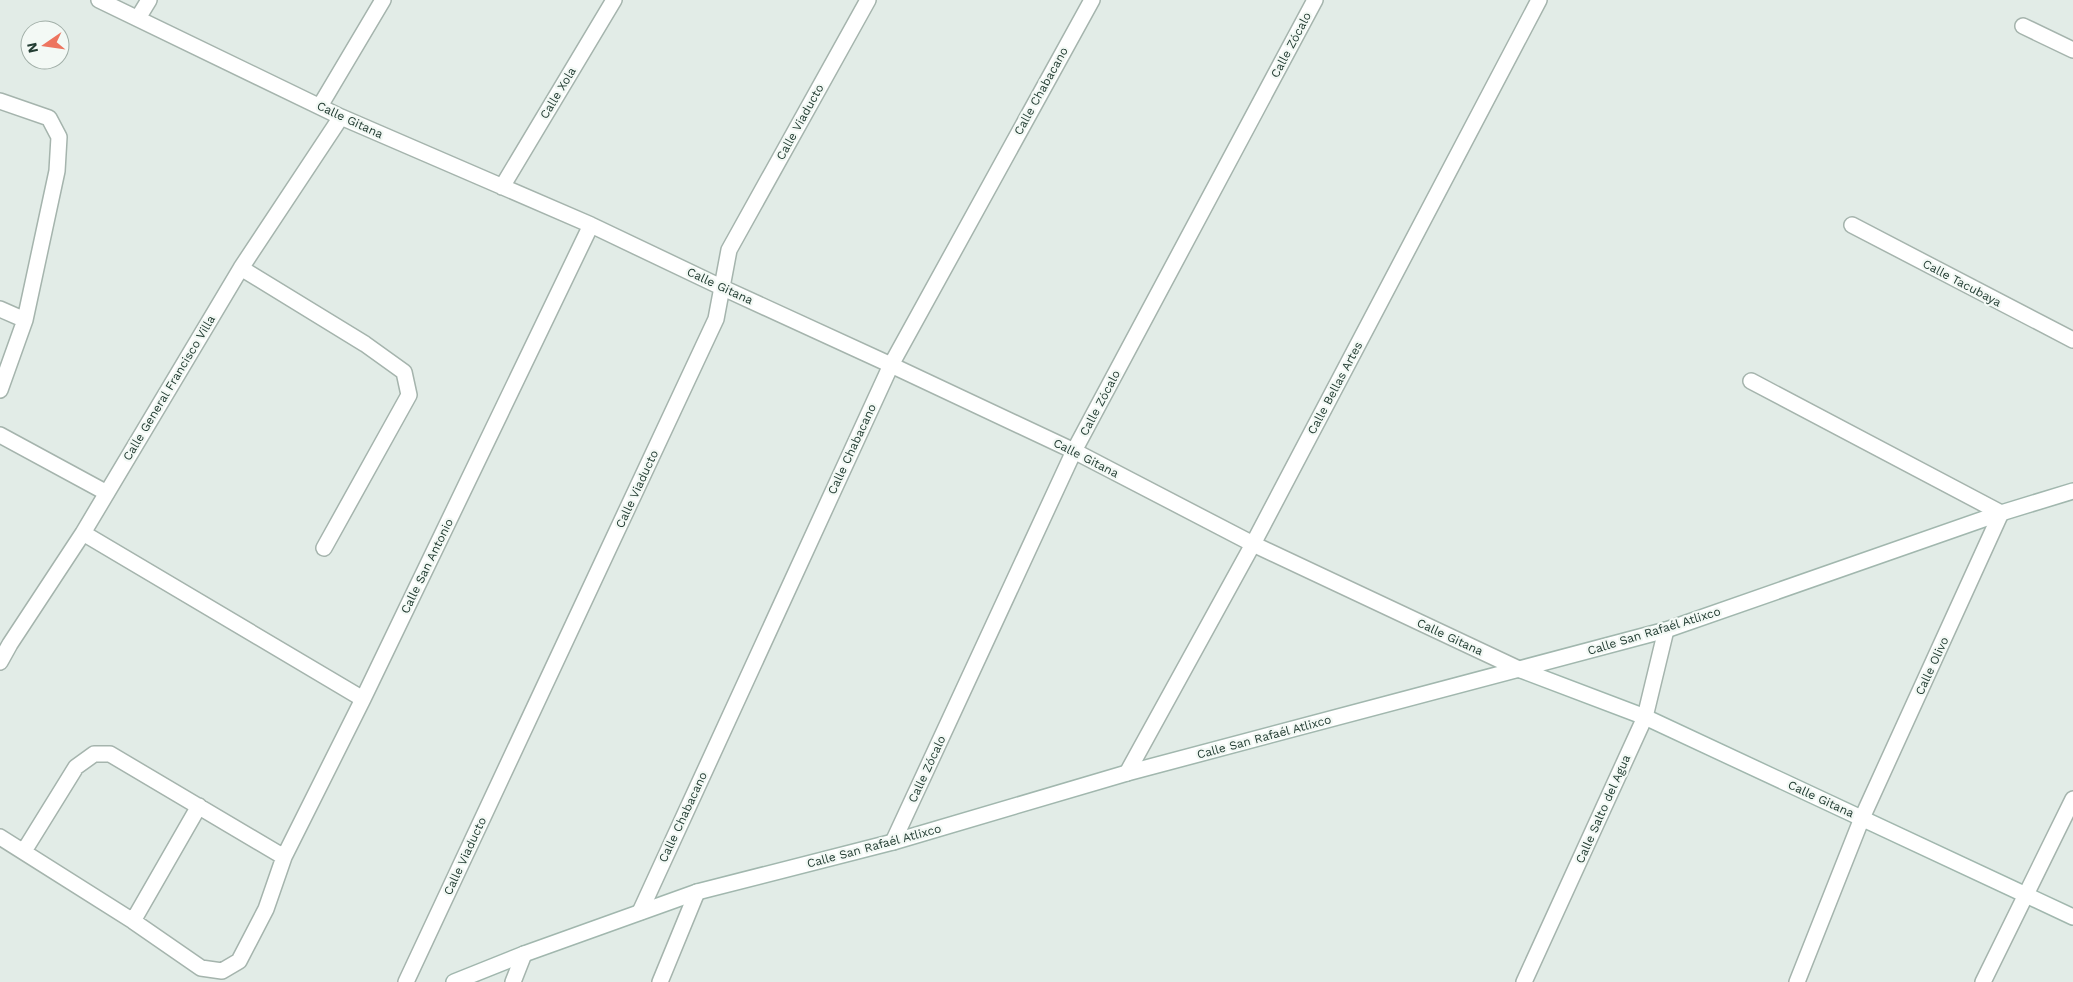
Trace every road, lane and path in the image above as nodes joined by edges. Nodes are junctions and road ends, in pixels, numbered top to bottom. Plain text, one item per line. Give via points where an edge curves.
1 (99, 0) edge
2 (149, 0) edge
3 (383, 0) edge
4 (614, 0) edge
5 (868, 0) edge
6 (1092, 0) edge
7 (1315, 0) edge
8 (1540, 0) edge
9 (138, 18) junction
10 (2023, 26) dead end
11 (2073, 50) edge
12 (0, 101) edge
13 (320, 106) junction
14 (341, 117) junction
15 (502, 187) junction
16 (591, 225) junction
17 (1852, 225) dead end
18 (241, 268) junction
19 (721, 287) junction
20 (0, 309) edge
21 (25, 320) junction
22 (2073, 340) edge
23 (891, 365) junction
24 (1751, 381) dead end
25 (0, 390) edge
26 (0, 435) edge
27 (1074, 451) junction
28 (2073, 491) edge
29 (107, 493) junction
30 (2002, 513) junction
31 (82, 534) junction
32 (1253, 544) junction
33 (324, 548) dead end
34 (1666, 630) junction
35 (5, 641) edge
36 (0, 662) edge
37 (1521, 670) junction
38 (363, 699) junction
39 (1645, 718) junction
40 (1127, 773) junction
41 (2073, 799) edge
42 (199, 806) junction
43 (1862, 818) junction
44 (0, 836) edge
45 (893, 842) junction
46 (24, 851) junction
47 (284, 857) junction
48 (697, 892) junction
49 (2025, 894) junction
50 (640, 912) junction
51 (2073, 917) edge
52 (133, 921) junction
53 (524, 954) junction
54 (406, 982) edge
55 (454, 982) edge
56 (513, 982) edge
57 (660, 982) edge
58 (1524, 982) edge
59 (1797, 982) edge
60 (1983, 982) edge

1 - 9 street, Calle Gitana
2 - 9 street
3 - 13 street
4 - 15 street, Calle Xola
5 - 19 street, Calle Viaducto via 729,250
6 - 23 street, Calle Chabacano
7 - 27 street, Calle Zócalo
8 - 32 street, Calle Bellas Artes
9 - 13 street, Calle Gitana
10 - 11 street
12 - 21 street via 49,118 59,137 57,171
13 - 14 street, Calle Gitana
14 - 15 street, Calle Gitana
14 - 18 street, Calle General Francisco Villa
15 - 16 street, Calle Gitana
16 - 19 street, Calle Gitana
16 - 38 street, Calle San Antonio
17 - 22 street, Calle Tacubaya
18 - 29 street, Calle General Francisco Villa
18 - 33 street via 404,372 409,395
19 - 23 street, Calle Gitana
19 - 54 street, Calle Viaducto via 716,319
20 - 21 street
21 - 25 street
23 - 27 street, Calle Gitana
23 - 50 street, Calle Chabacano
24 - 30 street
26 - 29 street
27 - 32 street, Calle Gitana
27 - 45 street, Calle Zócalo
28 - 30 street, Calle San Rafaél Atlixco
29 - 31 street, Calle General Francisco Villa
30 - 34 street, Calle San Rafaél Atlixco
30 - 43 street, Calle Olivo
31 - 35 street, Calle General Francisco Villa
31 - 38 street
32 - 37 street, Calle Gitana
32 - 40 street, Calle Bellas Artes
34 - 37 street, Calle San Rafaél Atlixco
34 - 39 street, Calle Salto del Agua
35 - 36 street, Calle General Francisco Villa
37 - 39 street, Calle Gitana
37 - 40 street, Calle San Rafaél Atlixco
38 - 47 street, Calle San Antonio
39 - 43 street, Calle Gitana
39 - 58 street, Calle Salto del Agua
40 - 45 street, Calle San Rafaél Atlixco
41 - 49 street
42 - 46 street via 110,754 94,754 76,767
42 - 47 street
42 - 52 street
43 - 49 street, Calle Gitana
43 - 59 street, Calle Olivo
44 - 46 street, Calle San Antonio
45 - 48 street, Calle San Rafaél Atlixco
46 - 52 street, Calle San Antonio
47 - 52 street, Calle San Antonio via 266,909 239,961 222,971 201,968
48 - 50 street, Calle San Rafaél Atlixco
48 - 57 street
49 - 51 street, Calle Gitana
49 - 60 street
50 - 53 street, Calle San Rafaél Atlixco
53 - 55 street, Calle San Rafaél Atlixco
53 - 56 street

